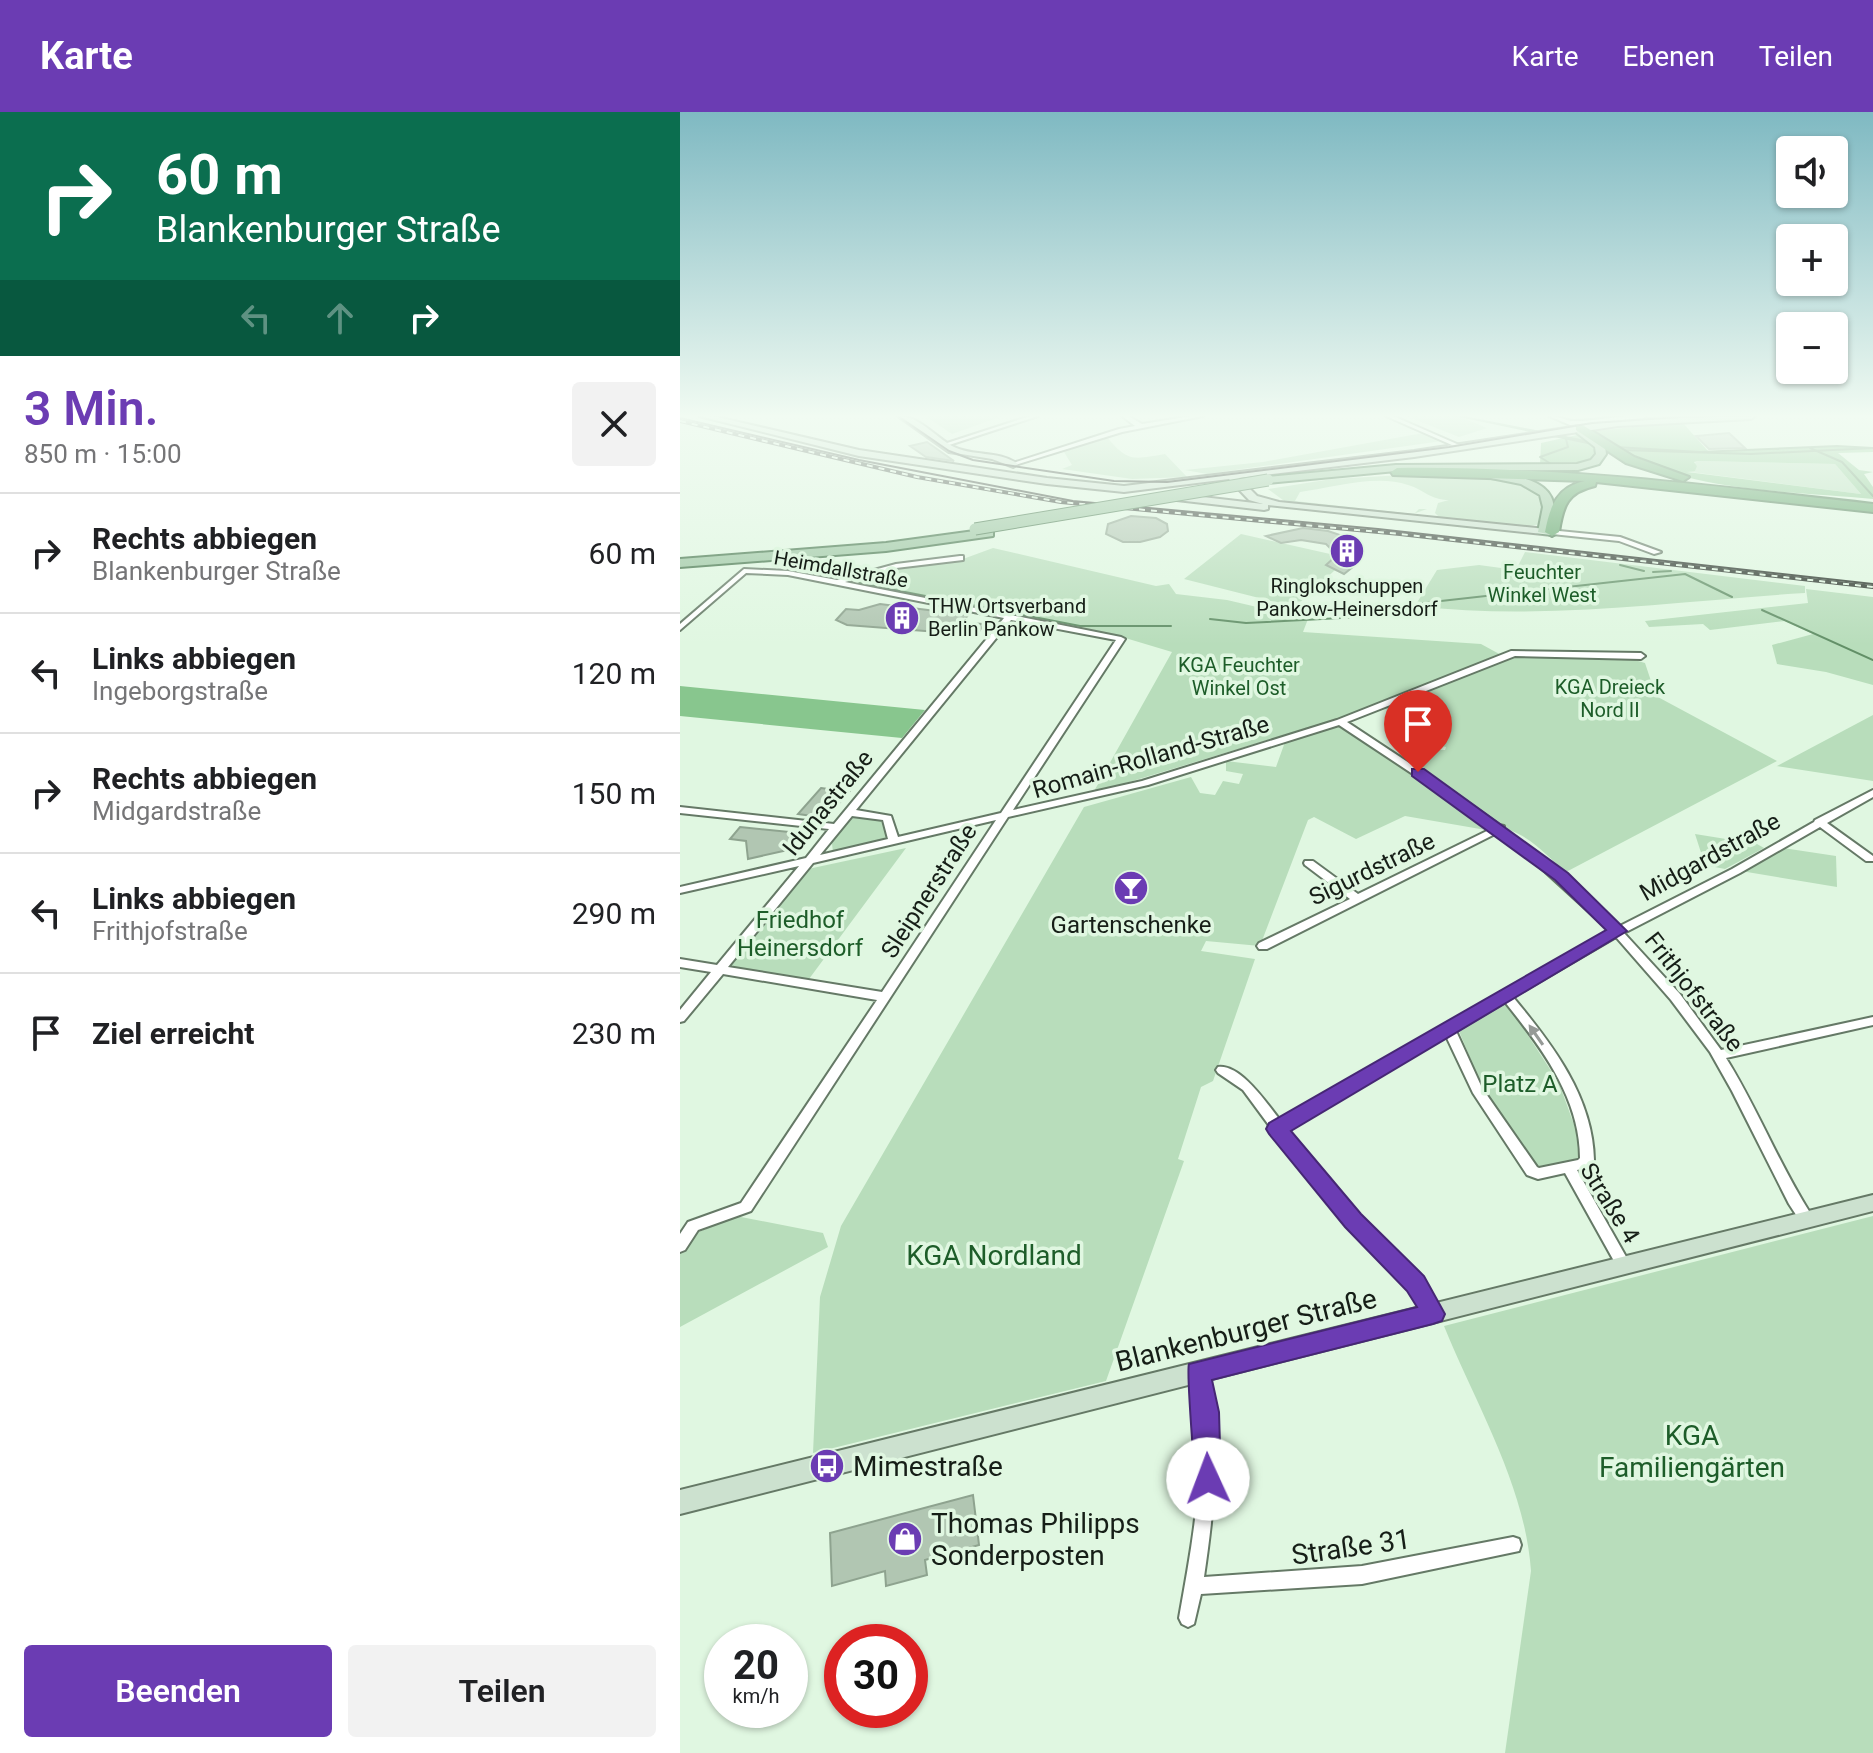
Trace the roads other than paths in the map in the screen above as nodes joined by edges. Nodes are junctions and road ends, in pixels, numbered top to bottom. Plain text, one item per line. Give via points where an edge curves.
1 (1158, 493) edge
2 (1204, 493) edge
3 (1212, 493) edge
4 (1250, 493) edge
5 (1539, 493) edge
6 (1564, 493) edge
7 (1739, 493) edge
8 (1773, 493) edge
9 (1873, 506) edge
10 (1293, 507) junction
11 (1548, 532) junction
12 (1657, 552) dead end
13 (680, 556) edge
14 (960, 558) dead end
15 (680, 563) edge
16 (744, 565) junction
17 (835, 583) junction
18 (1010, 616) junction
19 (680, 628) edge
20 (1121, 639) joint
21 (1641, 656) dead end
22 (1340, 722) junction
23 (1873, 793) edge
24 (680, 810) edge
25 (848, 812) junction
26 (1004, 818) junction
27 (1819, 822) junction
28 (836, 827) junction
29 (1500, 828) junction
30 (894, 842) junction
31 (1870, 859) dead end
32 (810, 861) junction
33 (1309, 863) dead end
34 (680, 890) edge
35 (1357, 899) junction
36 (1618, 931) junction
37 (1263, 946) dead end
38 (680, 963) edge
39 (720, 969) junction
40 (1506, 996) junction
41 (885, 997) junction
42 (680, 1018) edge
43 (1873, 1021) edge
44 (1449, 1029) junction
45 (1718, 1055) junction
46 (1222, 1070) dead end
47 (1277, 1129) junction
48 (1568, 1167) junction
49 (1873, 1203) edge
50 (1807, 1220) junction
51 (687, 1225) edge
52 (680, 1246) edge
53 (1624, 1266) junction
54 (1433, 1314) junction
55 (1198, 1372) junction
56 (680, 1502) edge
57 (1513, 1545) dead end
58 (1194, 1586) junction
59 (1188, 1618) dead end

1 - 10 main road
2 - 13 main road, bridge via 881,542
3 - 16 main road, bridge via 989,533
4 - 10 main road via 1265,503
5 - 11 main road via 1549,502
6 - 11 highway
7 - 9 highway
8 - 9 highway
10 - 11 main road
11 - 12 street via 1620,539
14 - 17 street via 902,565
15 - 16 main road
16 - 17 street, Heimdallstraße
16 - 19 street
17 - 18 street, Heimdallstraße
18 - 20 street, Heimdallstraße
18 - 25 street, Idunastraße
20 - 26 street, Sleipnerstraße
21 - 22 street, Romain-Rolland-Straße via 1514,653
22 - 26 street, Romain-Rolland-Straße via 1145,783
22 - 29 street, Frithjofstraße
23 - 27 street, Midgardstraße
24 - 28 street
25 - 28 street, Idunastraße
25 - 30 street via 887,818
26 - 30 street, Romain-Rolland-Straße
26 - 41 street, Sleipnerstraße
27 - 31 street
27 - 36 street, Midgardstraße
28 - 32 street, Idunastraße
29 - 35 street, Sigurdstraße
29 - 36 street, Frithjofstraße via 1562,876
30 - 32 street, Romain-Rolland-Straße
32 - 34 street, Romain-Rolland-Straße
32 - 39 street, Idunastraße
33 - 35 street
35 - 37 street, Sigurdstraße
36 - 40 street, Midgardstraße
36 - 45 street, Frithjofstraße
38 - 39 street
39 - 41 street
39 - 42 street, Idunastraße
40 - 44 street, Midgardstraße
48 -> 40 street via 1587,1160 1589,1145 1580,1114 1546,1049
41 - 51 street, Sleipnerstraße via 746,1207
43 - 45 street
44 - 47 street, Midgardstraße
44 - 48 street, Straße 4 via 1477,1090 1528,1167 1538,1174
45 - 50 street, Frithjofstraße
46 - 47 street via 1247,1087
47 - 54 street via 1353,1221 1416,1283
48 - 53 street, Straße 4
49 - 50 main road, Blankenburger Straße
50 - 53 main road, Blankenburger Straße
51 - 52 street
53 - 54 main road, Blankenburger Straße
54 - 55 main road, Blankenburger Straße
55 - 56 main road, Blankenburger Straße
55 - 58 street via 1206,1412 1208,1479
57 - 58 street, Straße 31 via 1362,1575
58 - 59 street

